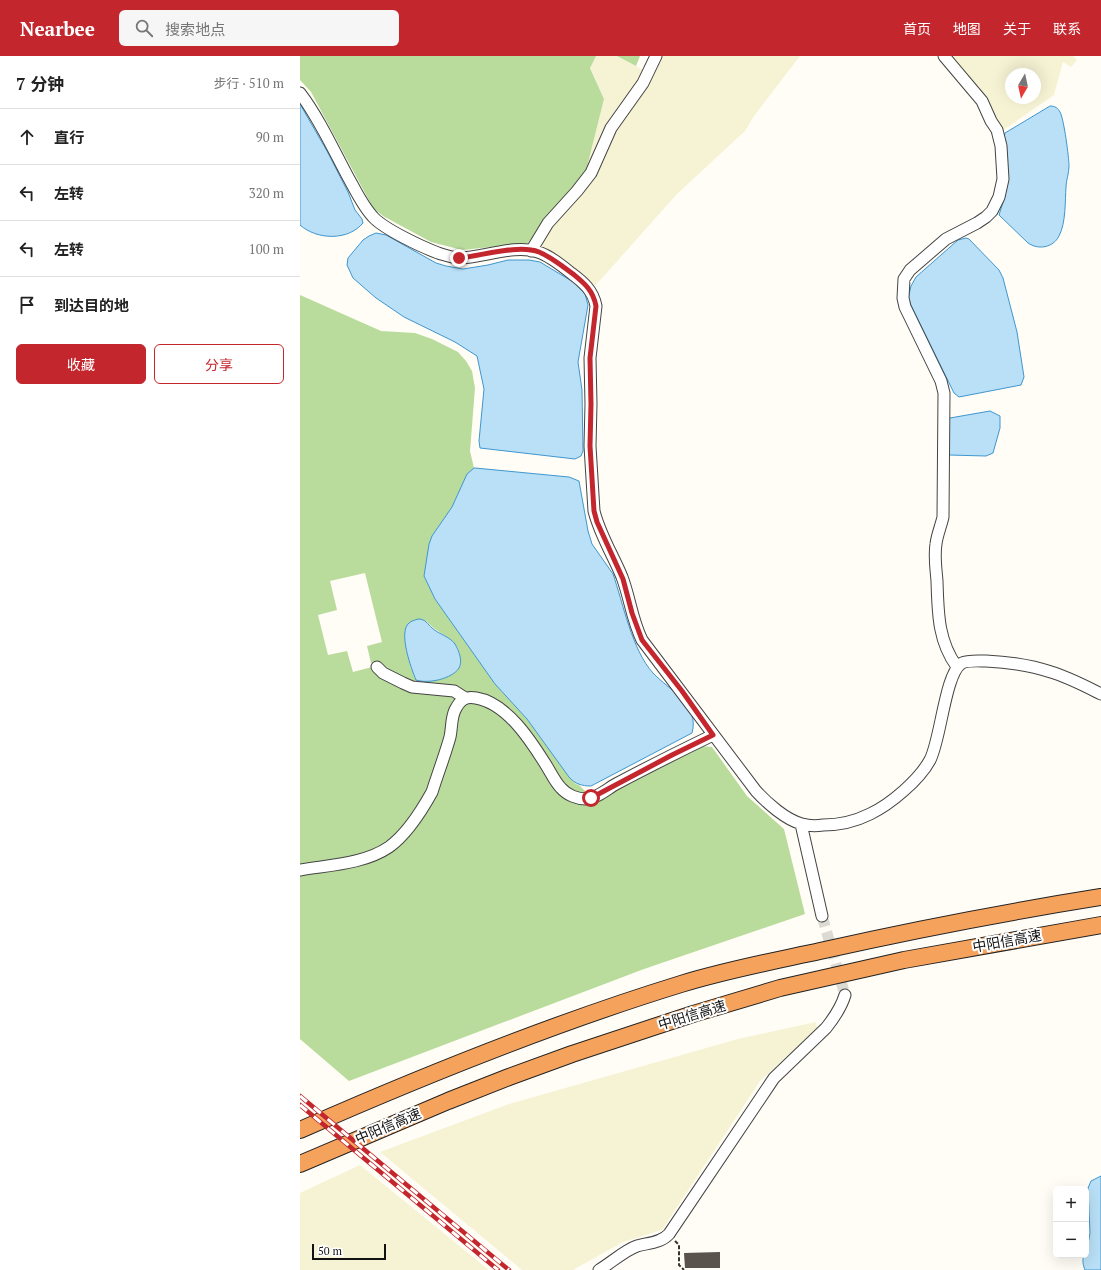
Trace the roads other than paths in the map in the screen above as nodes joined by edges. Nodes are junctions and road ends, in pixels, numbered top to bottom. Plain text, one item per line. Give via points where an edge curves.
1 (656, 56) edge
2 (944, 56) edge
3 (300, 93) edge
4 (531, 251) junction
5 (377, 667) dead end
6 (957, 667) junction
7 (1101, 694) edge
8 (465, 698) junction
9 (713, 735) junction
10 (801, 824) junction
11 (300, 870) edge
12 (1101, 897) edge
13 (822, 916) tunnel mouth
14 (1101, 925) edge
15 (845, 995) tunnel mouth
16 (300, 1130) edge
17 (300, 1164) edge
18 (600, 1270) edge

1 - 4 street via 642,83 611,128 591,173 548,223
2 - 6 street via 982,101 997,130 1001,146 1002,179 999,197 992,211 977,223 946,239 910,270 903,286 905,307 941,381 944,393 943,517 936,540 935,557 939,626
3 - 4 street via 357,193 378,221 423,246 454,257 500,251
4 - 9 street via 546,256 591,290 596,306 590,358 590,446 597,522 623,579 642,640
5 - 8 street via 392,679 407,685 454,691
6 - 7 street via 964,662 979,661 1023,665 1053,672
6 - 10 street via 950,681 930,759 908,787 881,808 862,817 834,825
8 - 9 street via 488,701 505,712 538,752 561,788 568,794 586,799
8 - 11 street via 454,711 450,736 432,792 405,832 388,847 365,858
9 - 10 street via 764,800
10 - 13 street
12 - 16 highway, 中阳信高速 via 898,933 683,983 561,1024 435,1071
14 - 17 highway, 中阳信高速 via 904,960 780,988 729,1003 632,1033 509,1077
15 - 18 street via 833,1020 774,1078 669,1234 662,1239 634,1247

